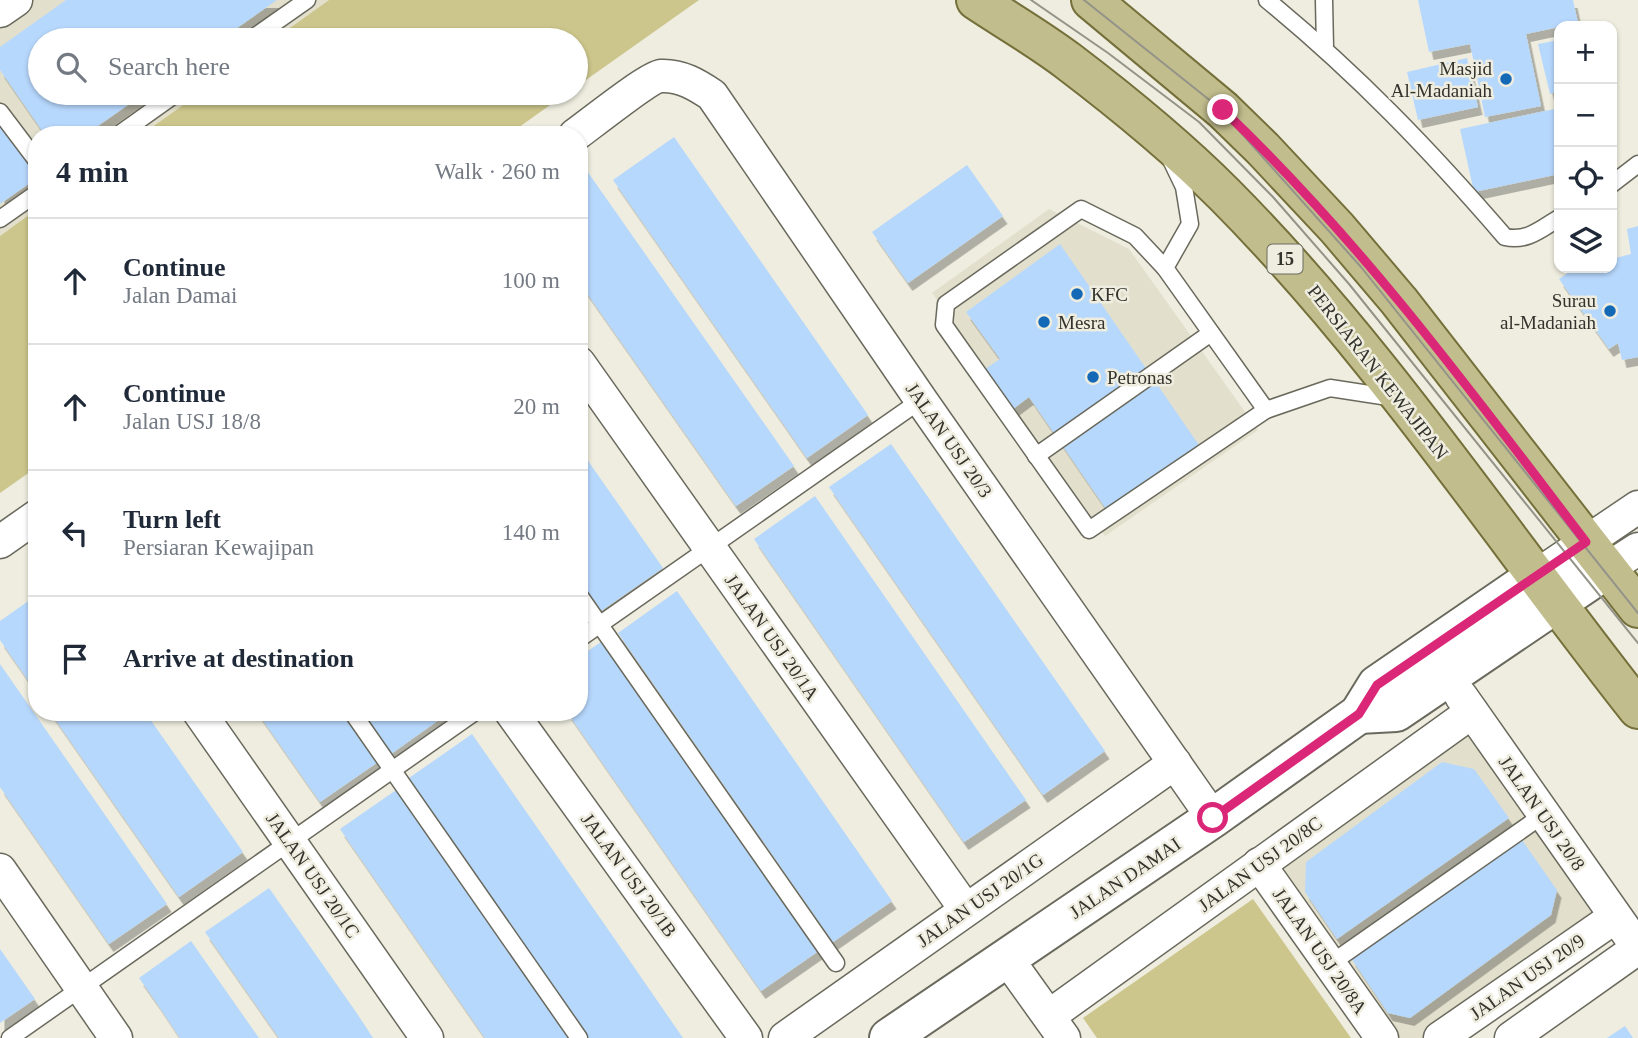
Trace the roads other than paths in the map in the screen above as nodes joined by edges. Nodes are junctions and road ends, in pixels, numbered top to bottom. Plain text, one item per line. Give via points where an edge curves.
1 (16, 0) edge
2 (307, 0) edge
3 (976, 0) edge
4 (1091, 0) edge
5 (1267, 0) edge
6 (1324, 0) edge
7 (0, 11) edge
8 (267, 28) edge
9 (1325, 48) junction
10 (160, 105) edge
11 (0, 112) edge
12 (131, 126) edge
13 (588, 126) edge
14 (1159, 135) junction
15 (28, 149) edge
16 (1638, 164) edge
17 (1617, 180) edge
18 (28, 199) edge
19 (0, 219) edge
20 (1554, 221) edge
21 (1165, 268) junction
22 (1211, 332) junction
23 (588, 376) edge
24 (1401, 399) junction
25 (921, 400) junction
26 (1266, 410) junction
27 (1037, 456) junction
28 (1638, 507) edge
29 (28, 522) edge
30 (0, 542) edge
31 (710, 548) junction
32 (1610, 553) edge
33 (1546, 590) junction
34 (588, 608) edge
35 (1638, 608) edge
36 (600, 625) junction
37 (588, 633) edge
38 (1447, 678) junction
39 (1638, 709) edge
40 (1472, 712) junction
41 (1359, 714) junction
42 (205, 721) edge
43 (358, 721) edge
44 (462, 721) edge
45 (517, 721) edge
46 (1175, 763) junction
47 (393, 770) junction
48 (1543, 815) junction
49 (1213, 818) junction
50 (290, 842) junction
51 (1258, 864) junction
52 (0, 870) edge
53 (966, 910) junction
54 (1615, 917) junction
55 (1638, 948) edge
56 (1006, 957) junction
57 (836, 962) dead end
58 (1330, 964) junction
59 (81, 988) junction
60 (1056, 1027) edge
61 (10, 1038) edge
62 (116, 1038) edge
63 (427, 1038) edge
64 (579, 1038) edge
65 (746, 1038) edge
66 (785, 1038) edge
67 (888, 1038) edge
68 (1382, 1038) edge
69 (1440, 1038) edge
70 (1511, 1038) edge

1 - 7 street
2 - 8 lane
3 - 14 main road, PERSIARAN KEWAJIPAN / 15 via 1067,60
4 - 32 main road via 1263,149 1337,228
5 - 9 lane
6 - 9 lane
9 - 20 lane via 1441,163 1505,237 1527,238
10 - 12 lane
11 - 15 lane
13 - 25 street, JALAN USJ 20/3 via 658,76 694,83 712,95
14 - 21 lane via 1184,187 1190,224
14 - 24 main road, PERSIARAN KEWAJIPAN / 15 via 1303,277
16 - 17 lane
18 - 19 lane
21 - 22 lane
21 - 27 lane via 1135,236 1081,209 946,304 944,325
22 - 26 lane
22 - 27 lane
23 - 31 street, JALAN USJ 20/1A
24 - 26 lane via 1330,388
24 - 33 main road, PERSIARAN KEWAJIPAN / 15
25 - 31 lane
25 - 46 street, JALAN USJ 20/3
26 - 27 lane via 1089,530
28 - 32 street
29 - 30 street
31 - 36 lane
31 - 53 street, JALAN USJ 20/1A
32 - 33 street, JALAN DAMAI
32 - 35 main road
33 - 38 street, JALAN DAMAI
33 - 39 main road, PERSIARAN KEWAJIPAN / 15
33 - 41 street, JALAN DAMAI via 1377,685
34 - 36 lane
36 - 37 lane
36 - 57 lane
38 - 40 street, JALAN USJ 20/8
38 - 41 street, JALAN DAMAI via 1396,712
40 - 48 street, JALAN USJ 20/8
40 - 51 street, JALAN USJ 20/8C
41 - 49 street, JALAN DAMAI
42 - 50 street, JALAN USJ 20/1C
43 - 47 lane
44 - 47 lane
45 - 65 street, JALAN USJ 20/1B
46 - 49 street, JALAN USJ 20/3
46 - 53 street, JALAN USJ 20/1G
47 - 50 lane
47 - 64 lane
48 - 54 street, JALAN USJ 20/8
48 - 58 lane
49 - 56 street, JALAN DAMAI
50 - 59 lane
50 - 63 street, JALAN USJ 20/1C
51 - 58 street, JALAN USJ 20/8A
51 - 60 street, JALAN USJ 20/8C
52 - 59 street
53 - 66 street, JALAN USJ 20/1G
54 - 55 street, JALAN USJ 20/8
54 - 69 street, JALAN USJ 20/9
55 - 70 street
56 - 60 street
56 - 67 street, JALAN DAMAI
58 - 68 street, JALAN USJ 20/8A
59 - 61 lane
59 - 62 street

